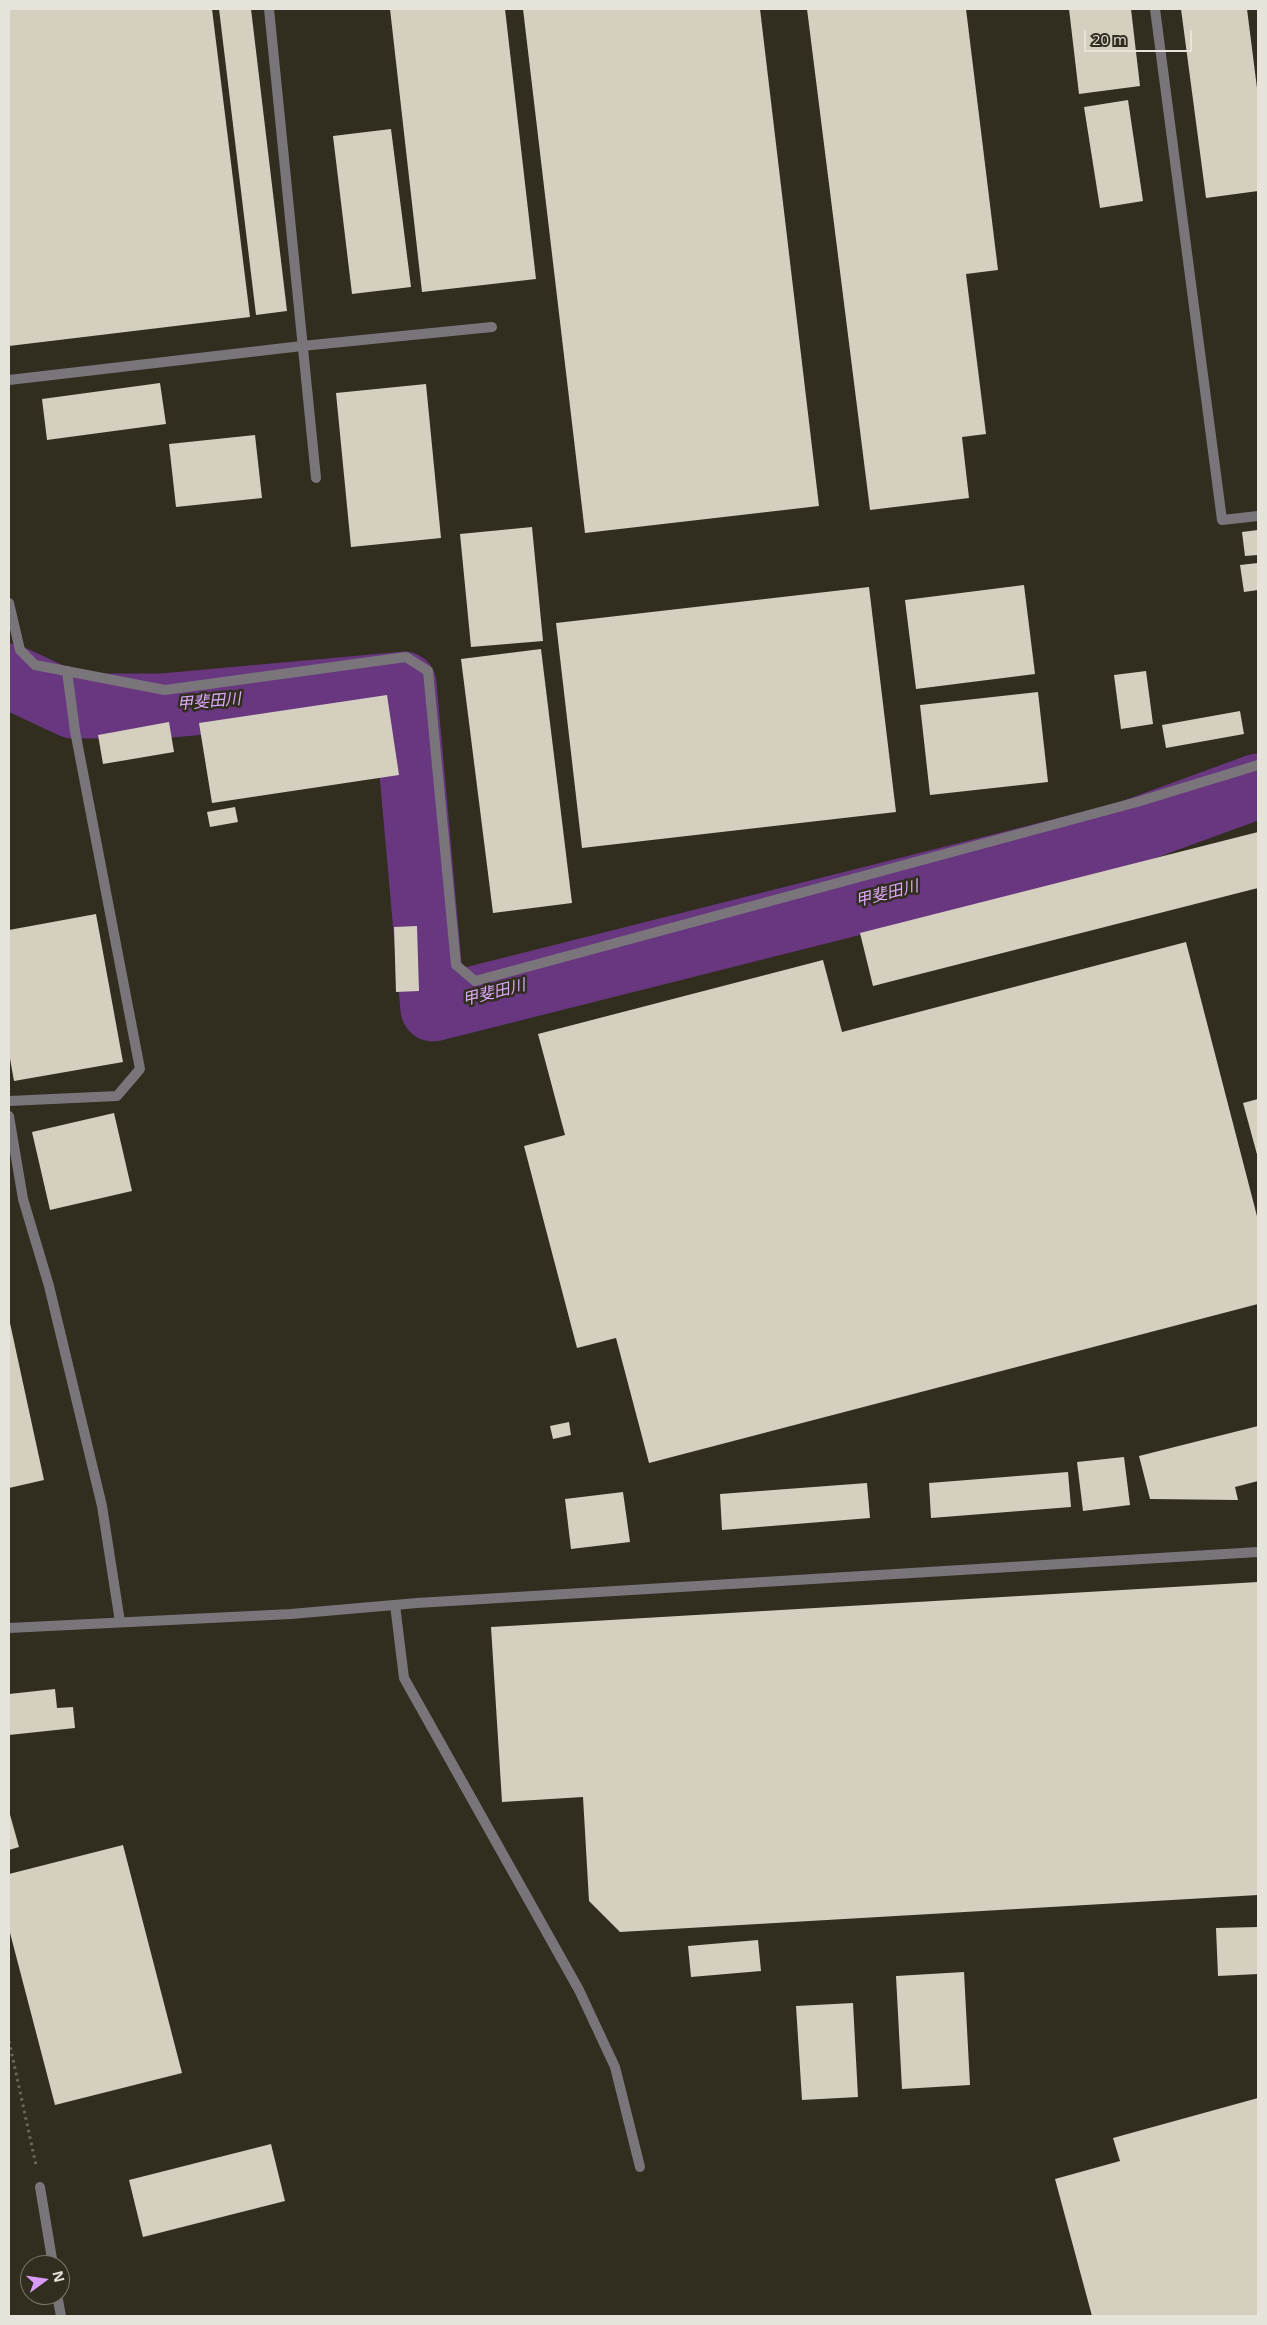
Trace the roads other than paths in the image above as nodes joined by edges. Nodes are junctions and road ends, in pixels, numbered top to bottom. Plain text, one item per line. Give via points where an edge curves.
1 (269, 9) edge
2 (1155, 9) edge
3 (492, 327) dead end
4 (302, 346) junction
5 (9, 380) edge
6 (316, 478) dead end
7 (1258, 516) edge
8 (9, 603) edge
9 (67, 672) junction
10 (1258, 765) edge
11 (9, 1101) edge
12 (9, 1116) edge
13 (1258, 1552) edge
14 (395, 1605) junction
15 (120, 1622) junction
16 (9, 1628) edge
17 (640, 2167) dead end
18 (40, 2187) road end
19 (51, 2255) edge

1 - 4 street
2 - 7 street via 1222,520
3 - 4 street
4 - 5 street
4 - 6 street
8 - 9 street via 20,650 35,665
9 - 10 street via 165,690 406,657 428,671 456,965 475,982 1137,802
9 - 11 street via 75,731 140,1069 117,1096
12 - 15 street via 23,1199 49,1286 102,1506
13 - 14 street
14 - 15 street via 291,1614
14 - 17 street via 404,1678 579,1990 615,2067
15 - 16 street
18 - 19 street

